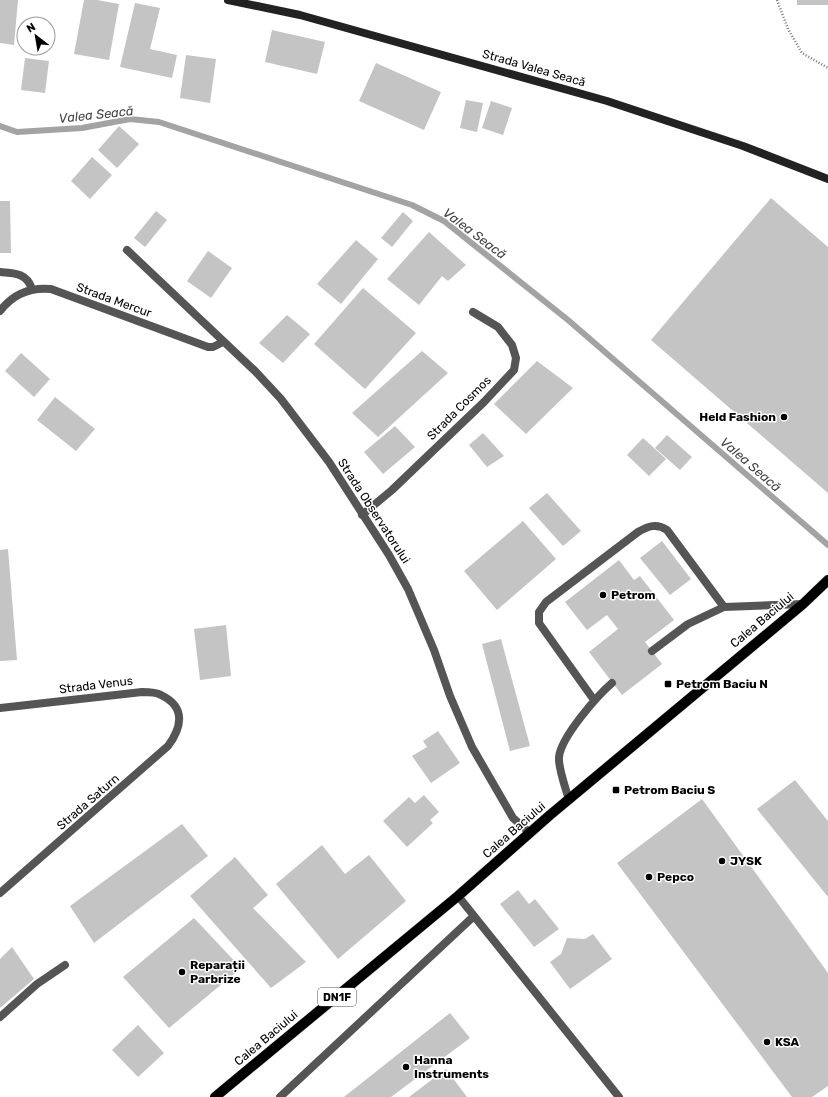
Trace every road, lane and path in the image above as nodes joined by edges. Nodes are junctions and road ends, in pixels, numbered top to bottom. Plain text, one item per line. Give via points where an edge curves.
1 (228, 0) edge
2 (777, 0) edge
3 (828, 68) edge
4 (828, 179) edge
5 (127, 250) dead end
6 (0, 272) edge
7 (32, 289) junction
8 (0, 311) edge
9 (473, 312) dead end
10 (223, 342) junction
11 (362, 515) junction
12 (828, 580) edge
13 (803, 604) junction
14 (724, 607) junction
15 (652, 651) dead end
16 (612, 683) dead end
17 (594, 700) junction
18 (0, 708) edge
19 (180, 720) joint
20 (569, 800) junction
21 (530, 833) junction
22 (0, 893) edge
23 (458, 896) junction
24 (474, 916) junction
25 (65, 965) dead end
26 (0, 1017) edge
27 (215, 1097) edge
28 (280, 1097) edge
29 (619, 1097) edge

1 - 4 main road, Strada Valea Seacă via 300,15 607,100 743,146
2 - 3 path via 788,29 802,53
5 - 10 street, Strada Observatorului
6 - 7 street via 25,277
7 - 8 street, Strada Mercur via 15,296
7 - 10 street, Strada Mercur via 50,289 208,347
9 - 11 street, Strada Cosmos via 498,327 512,345 516,358 514,370 478,408
10 - 11 street, Strada Observatorului via 281,399 329,462
11 - 21 street, Strada Observatorului via 408,589 472,747 513,818
12 - 13 main road, Calea Baciului / DN1F
13 - 14 street
13 - 20 main road, Calea Baciului / DN1F
14 - 15 street via 688,624
14 - 17 street via 667,530 661,526 654,526 638,532 546,602 539,612 539,623
16 - 17 street
17 - 20 street via 564,743 559,758
18 - 19 street, Strada Venus via 142,692 160,694 170,701 177,708
19 - 22 street, Strada Saturn via 176,736 168,746
20 - 21 main road, Calea Baciului / DN1F
21 - 23 main road, Calea Baciului / DN1F
23 - 24 street
23 - 27 main road, Calea Baciului / DN1F
24 - 28 street
24 - 29 street
25 - 26 street via 37,984

